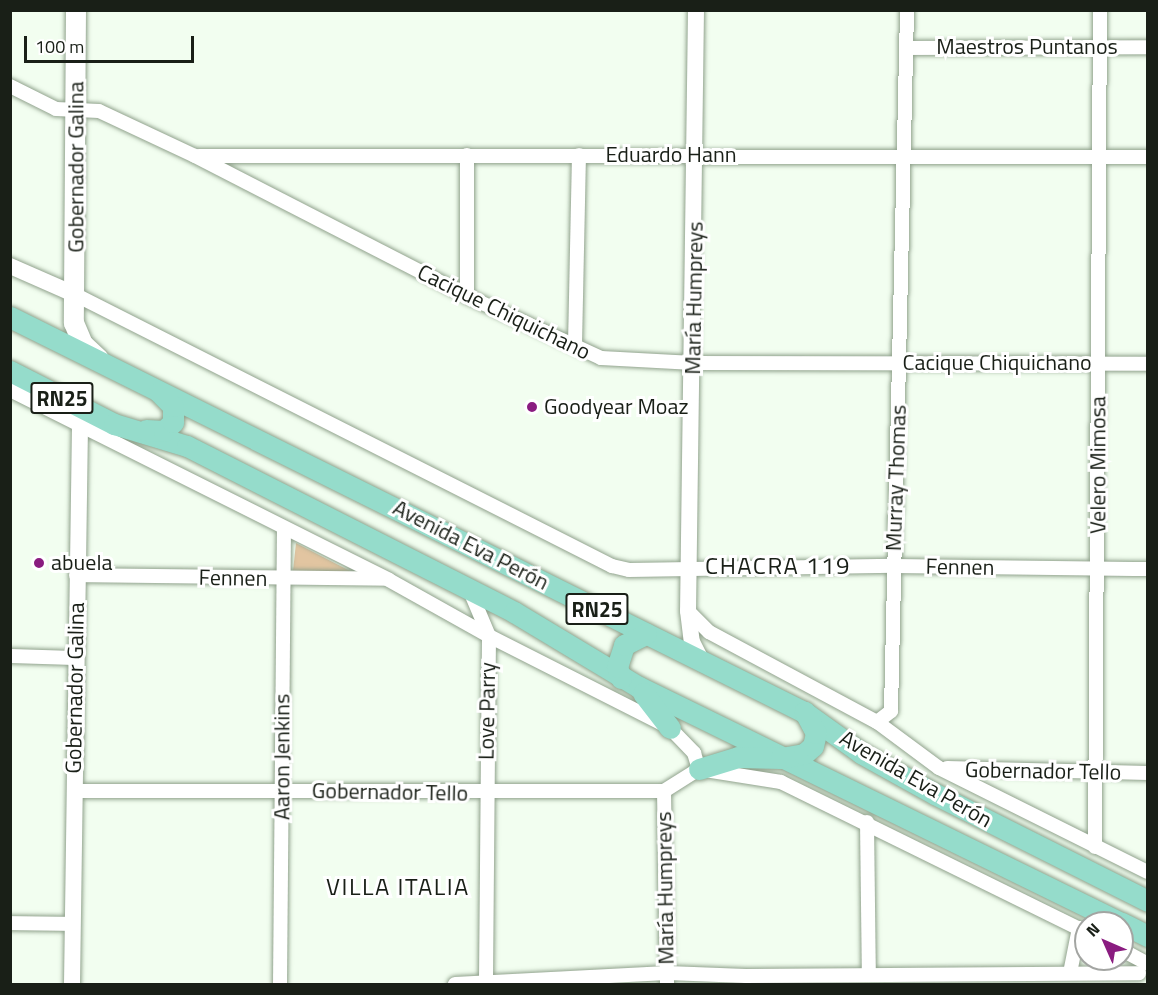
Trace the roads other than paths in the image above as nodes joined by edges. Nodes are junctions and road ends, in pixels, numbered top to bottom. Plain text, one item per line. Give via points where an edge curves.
1 (76, 10) edge
2 (696, 10) edge
3 (907, 10) edge
4 (1100, 10) edge
5 (1100, 47) junction
6 (1148, 47) edge
7 (907, 48) junction
8 (10, 86) edge
9 (76, 110) junction
10 (467, 155) junction
11 (579, 155) junction
12 (902, 155) junction
13 (195, 156) junction
14 (695, 156) junction
15 (1099, 156) junction
16 (1148, 157) edge
17 (10, 266) edge
18 (76, 295) junction
19 (467, 296) junction
20 (10, 317) edge
21 (74, 323) junction
22 (40, 330) junction
23 (576, 345) junction
24 (105, 363) junction
25 (694, 363) junction
26 (900, 363) junction
27 (1098, 363) junction
28 (1148, 364) edge
29 (12, 387) edge
30 (154, 387) junction
31 (114, 424) junction
32 (80, 427) junction
33 (142, 430) junction
34 (284, 529) junction
35 (894, 566) junction
36 (1148, 568) edge
37 (1097, 569) junction
38 (629, 570) joint
39 (689, 570) junction
40 (76, 575) junction
41 (283, 578) junction
42 (389, 580) junction
43 (469, 589) junction
44 (514, 612) junction
45 (483, 615) junction
46 (688, 616) junction
47 (464, 621) junction
48 (489, 636) junction
49 (653, 637) junction
50 (10, 656) edge
51 (75, 657) junction
52 (702, 662) junction
53 (781, 670) junction
54 (630, 683) junction
55 (769, 694) junction
56 (804, 712) junction
57 (877, 722) junction
58 (670, 728) junction
59 (781, 758) junction
60 (939, 768) junction
61 (699, 769) junction
62 (1097, 772) junction
63 (1148, 773) edge
64 (282, 790) junction
65 (74, 791) junction
66 (664, 791) junction
67 (486, 793) junction
68 (867, 822) junction
69 (1095, 847) junction
70 (1148, 872) edge
71 (1148, 901) edge
72 (1098, 911) edge
73 (10, 923) edge
74 (72, 924) junction
75 (1074, 926) edge
76 (1134, 929) edge
77 (1148, 936) edge
78 (1074, 959) edge
79 (1141, 970) edge
80 (1070, 973) junction
81 (869, 975) junction
82 (667, 979) edge
83 (1030, 979) edge
84 (746, 980) edge
85 (486, 981) junction
86 (72, 984) edge
87 (280, 984) edge
88 (455, 984) edge
89 (470, 984) edge

1 - 9 main road, Gobernador Galina
2 - 14 street, María Humpreys
3 - 7 street, Murray Thomas
4 - 5 street, Velero Mimosa
5 - 6 street, Maestros Puntanos
5 - 7 street, Maestros Puntanos
5 - 15 street, Velero Mimosa
7 - 12 street, Murray Thomas
8 - 9 street, Cacique Chiquichano via 56,109
9 - 13 street, Cacique Chiquichano via 99,111
9 - 18 main road, Gobernador Galina
10 - 11 street, Eduardo Hann
10 - 13 street, Eduardo Hann
10 - 19 street
11 - 14 street, Eduardo Hann
11 - 23 street
12 - 14 street, Eduardo Hann
12 - 15 street, Eduardo Hann
12 - 26 street, Murray Thomas
13 - 19 street, Cacique Chiquichano
14 - 25 street, María Humpreys
15 - 16 street, Eduardo Hann
15 - 27 street, Velero Mimosa
17 - 18 street, Avenida Eva Perón
18 - 21 main road, Gobernador Galina
18 - 38 street, Avenida Eva Perón via 314,413 590,558
19 - 23 street, Cacique Chiquichano
20 - 22 main road, Avenida Eva Perón / RN25
21 - 22 main road via 59,333
21 - 24 main road via 83,344
22 - 24 main road, Avenida Eva Perón / RN25
23 - 25 street, Cacique Chiquichano via 601,358
24 - 30 main road, Avenida Eva Perón / RN25
25 - 26 street, Cacique Chiquichano
25 - 39 street, María Humpreys
26 - 27 street, Cacique Chiquichano
26 - 35 street, Murray Thomas
27 - 28 street, Cacique Chiquichano
27 - 37 street, Velero Mimosa
29 - 31 main road, Avenida Eva Perón / RN25
29 - 32 street, Avenida Eva Perón
30 - 33 main road via 172,406 174,418 165,431
30 - 49 main road, Avenida Eva Perón / RN25
31 - 32 street via 97,420
31 - 33 main road, Avenida Eva Perón / RN25
32 - 34 street, Avenida Eva Perón
32 - 40 street, Gobernador Galina
33 - 43 main road, Avenida Eva Perón / RN25 via 187,446
34 - 41 street, Aaron Jenkins
34 - 42 street, Avenida Eva Perón
35 - 37 street, Fennen
35 - 39 street, Fennen
35 - 57 street, Murray Thomas via 891,711
36 - 37 street, Fennen
37 - 62 street, Velero Mimosa
38 - 39 street, Fennen
39 - 46 street, María Humpreys
40 - 41 street, Fennen
40 - 51 street, Gobernador Galina
41 - 42 street, Fennen
41 - 64 street, Aaron Jenkins
42 - 47 street, Avenida Eva Perón
43 - 44 main road, Avenida Eva Perón / RN25
43 - 45 street, Love Parry
44 - 45 street
44 - 54 main road, Avenida Eva Perón / RN25
45 - 47 street
45 - 48 street, Love Parry
46 - 49 street via 678,637
46 - 52 street
46 - 53 street, Avenida Eva Perón via 709,632
47 - 48 street, Avenida Eva Perón
48 - 58 street, Avenida Eva Perón
48 - 67 street, Love Parry
49 - 52 main road, Avenida Eva Perón / RN25
49 - 54 main road via 624,645 618,667
50 - 51 street
51 - 65 street, Gobernador Galina
52 - 55 main road, Avenida Eva Perón / RN25
53 - 55 street
53 - 57 street, Avenida Eva Perón
54 - 58 main road
54 - 59 main road, Avenida Eva Perón / RN25
55 - 56 main road, Avenida Eva Perón / RN25
56 - 59 main road via 815,726 813,746 804,754
56 - 71 main road, Avenida Eva Perón / RN25 via 861,753 935,794
57 - 60 street, Avenida Eva Perón
58 - 61 street, Avenida Eva Perón via 694,753
59 - 61 main road via 738,757
59 - 72 main road, Avenida Eva Perón / RN25
60 - 62 street, Gobernador Tello
60 - 69 street, Avenida Eva Perón
61 - 66 street
61 - 68 street via 781,782
62 - 63 street, Gobernador Tello
62 - 69 street, Velero Mimosa
64 - 65 street, Gobernador Tello
64 - 67 street, Gobernador Tello
64 - 87 street, Aaron Jenkins
65 - 74 street, Gobernador Galina
66 - 67 street, Gobernador Tello
66 - 82 street, María Humpreys
67 - 85 street, Love Parry
68 - 75 street
68 - 81 street
69 - 70 street, Avenida Eva Perón
73 - 74 street
74 - 86 street, Gobernador Galina
76 - 77 main road, Avenida Eva Perón / RN25
78 - 80 street
79 - 80 street
80 - 83 street
81 - 83 street
81 - 84 street
82 - 84 street
82 - 85 street
85 - 89 street
88 - 89 street

